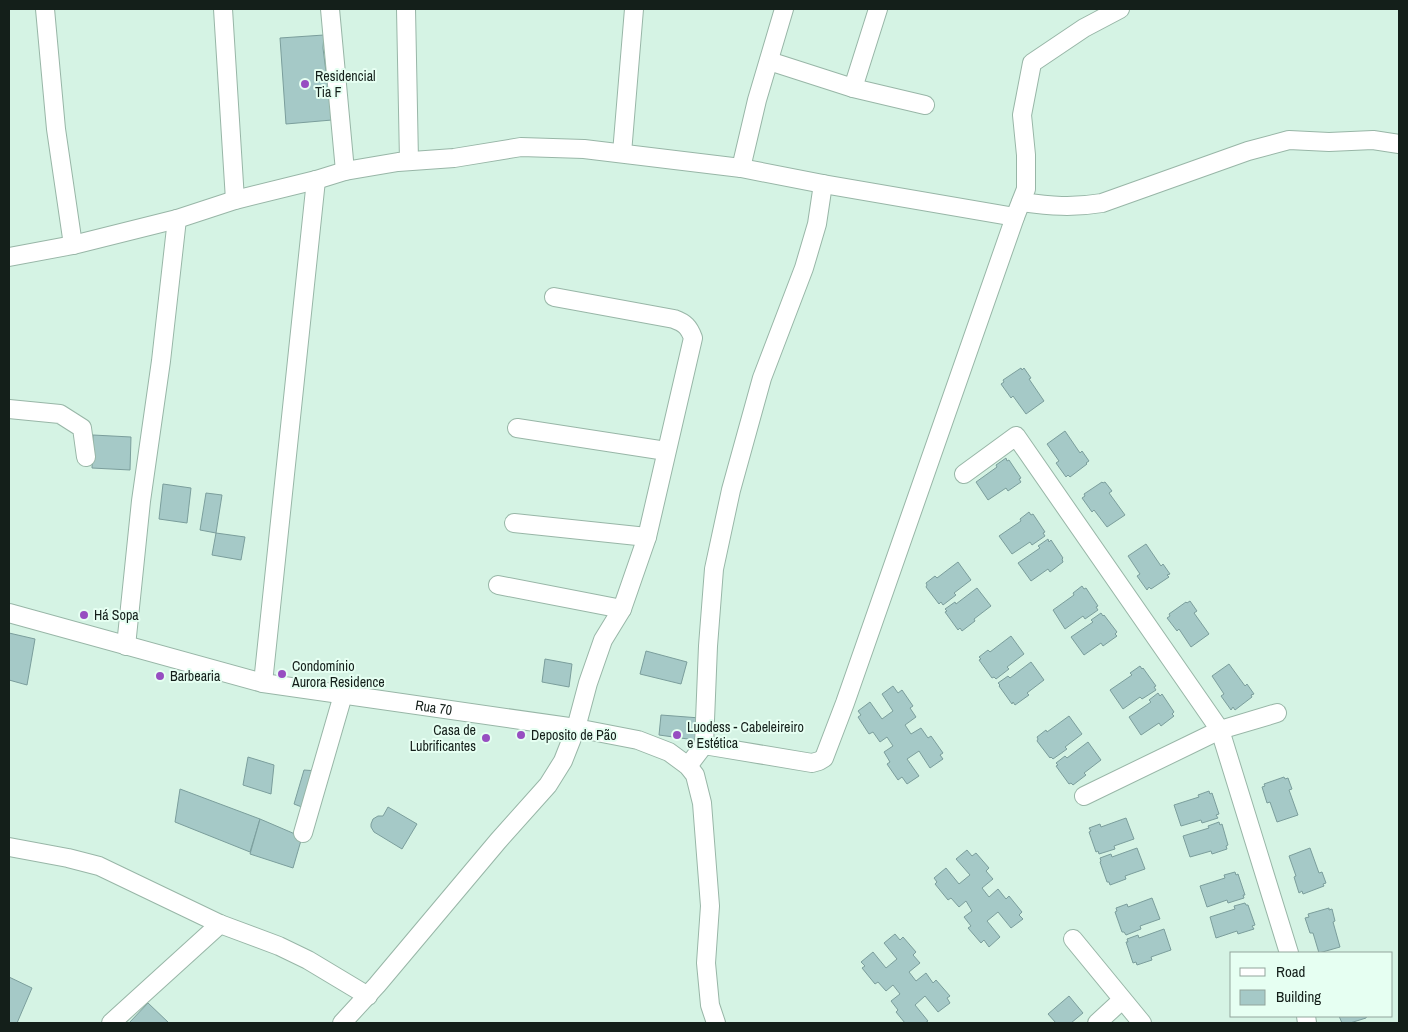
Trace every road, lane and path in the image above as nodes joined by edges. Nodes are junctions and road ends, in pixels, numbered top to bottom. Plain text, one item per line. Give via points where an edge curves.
1 (45, 9) edge
2 (223, 9) edge
3 (330, 9) edge
4 (406, 9) edge
5 (634, 9) edge
6 (784, 9) edge
7 (878, 9) edge
8 (1120, 9) edge
9 (769, 61) junction
10 (853, 88) junction
11 (926, 105) dead end
12 (1399, 144) edge
13 (622, 153) junction
14 (409, 161) junction
15 (741, 168) junction
16 (345, 171) junction
17 (316, 180) junction
18 (823, 184) junction
19 (235, 200) junction
20 (1018, 210) junction
21 (177, 219) junction
22 (73, 246) junction
23 (9, 257) edge
24 (554, 297) dead end
25 (9, 410) edge
26 (518, 428) dead end
27 (666, 451) junction
28 (86, 457) dead end
29 (964, 474) dead end
30 (514, 523) dead end
31 (647, 537) junction
32 (498, 585) dead end
33 (622, 609) junction
34 (9, 613) edge
35 (126, 646) junction
36 (263, 683) junction
37 (343, 695) junction
38 (1278, 713) dead end
39 (576, 728) junction
40 (1220, 730) junction
41 (704, 745) junction
42 (688, 766) junction
43 (1084, 796) dead end
44 (303, 833) dead end
45 (9, 847) edge
46 (220, 924) junction
47 (1073, 939) dead end
48 (1289, 952) edge
49 (368, 996) junction
50 (1122, 1000) junction
51 (111, 1023) edge
52 (342, 1023) edge
53 (716, 1023) edge
54 (1097, 1023) edge
55 (1142, 1023) edge

1 - 22 street via 56,129
2 - 19 street
3 - 16 street
4 - 14 street
5 - 13 street
6 - 9 street
7 - 10 street
8 - 20 street via 1084,28 1032,63 1022,115 1026,189
9 - 10 street
9 - 15 street
10 - 11 street
12 - 20 street via 1373,140 1289,140 1248,151 1102,203
13 - 14 street via 521,148
13 - 15 street
14 - 16 street
15 - 18 street
16 - 17 street
17 - 19 street
17 - 36 street
18 - 20 street
18 - 41 street via 817,224 804,268 762,378 718,550 708,646
19 - 21 street
20 - 41 street via 824,758 812,763
21 - 22 street
21 - 35 street
22 - 23 street
24 - 27 street via 674,319 684,322 690,329 692,338
25 - 28 street via 60,414 82,428
26 - 27 street
27 - 31 street
29 - 40 street via 1016,436
30 - 31 street
31 - 33 street
32 - 33 street
33 - 39 street via 602,640
34 - 35 street, Rua 70
35 - 36 street, Rua 70
36 - 37 street, Rua 70
37 - 39 street, Rua 70
37 - 44 street
38 - 40 street
39 - 42 street, Rua 70 via 655,745
39 - 49 street via 563,762 548,785
40 - 43 street
40 - 48 street
41 - 42 street
42 - 53 street, Rua 70 via 695,775 702,803 710,906 706,963 710,1005
45 - 46 street via 99,866
46 - 49 street via 293,953
46 - 51 street
47 - 50 street
49 - 52 street
50 - 54 street
50 - 55 street

